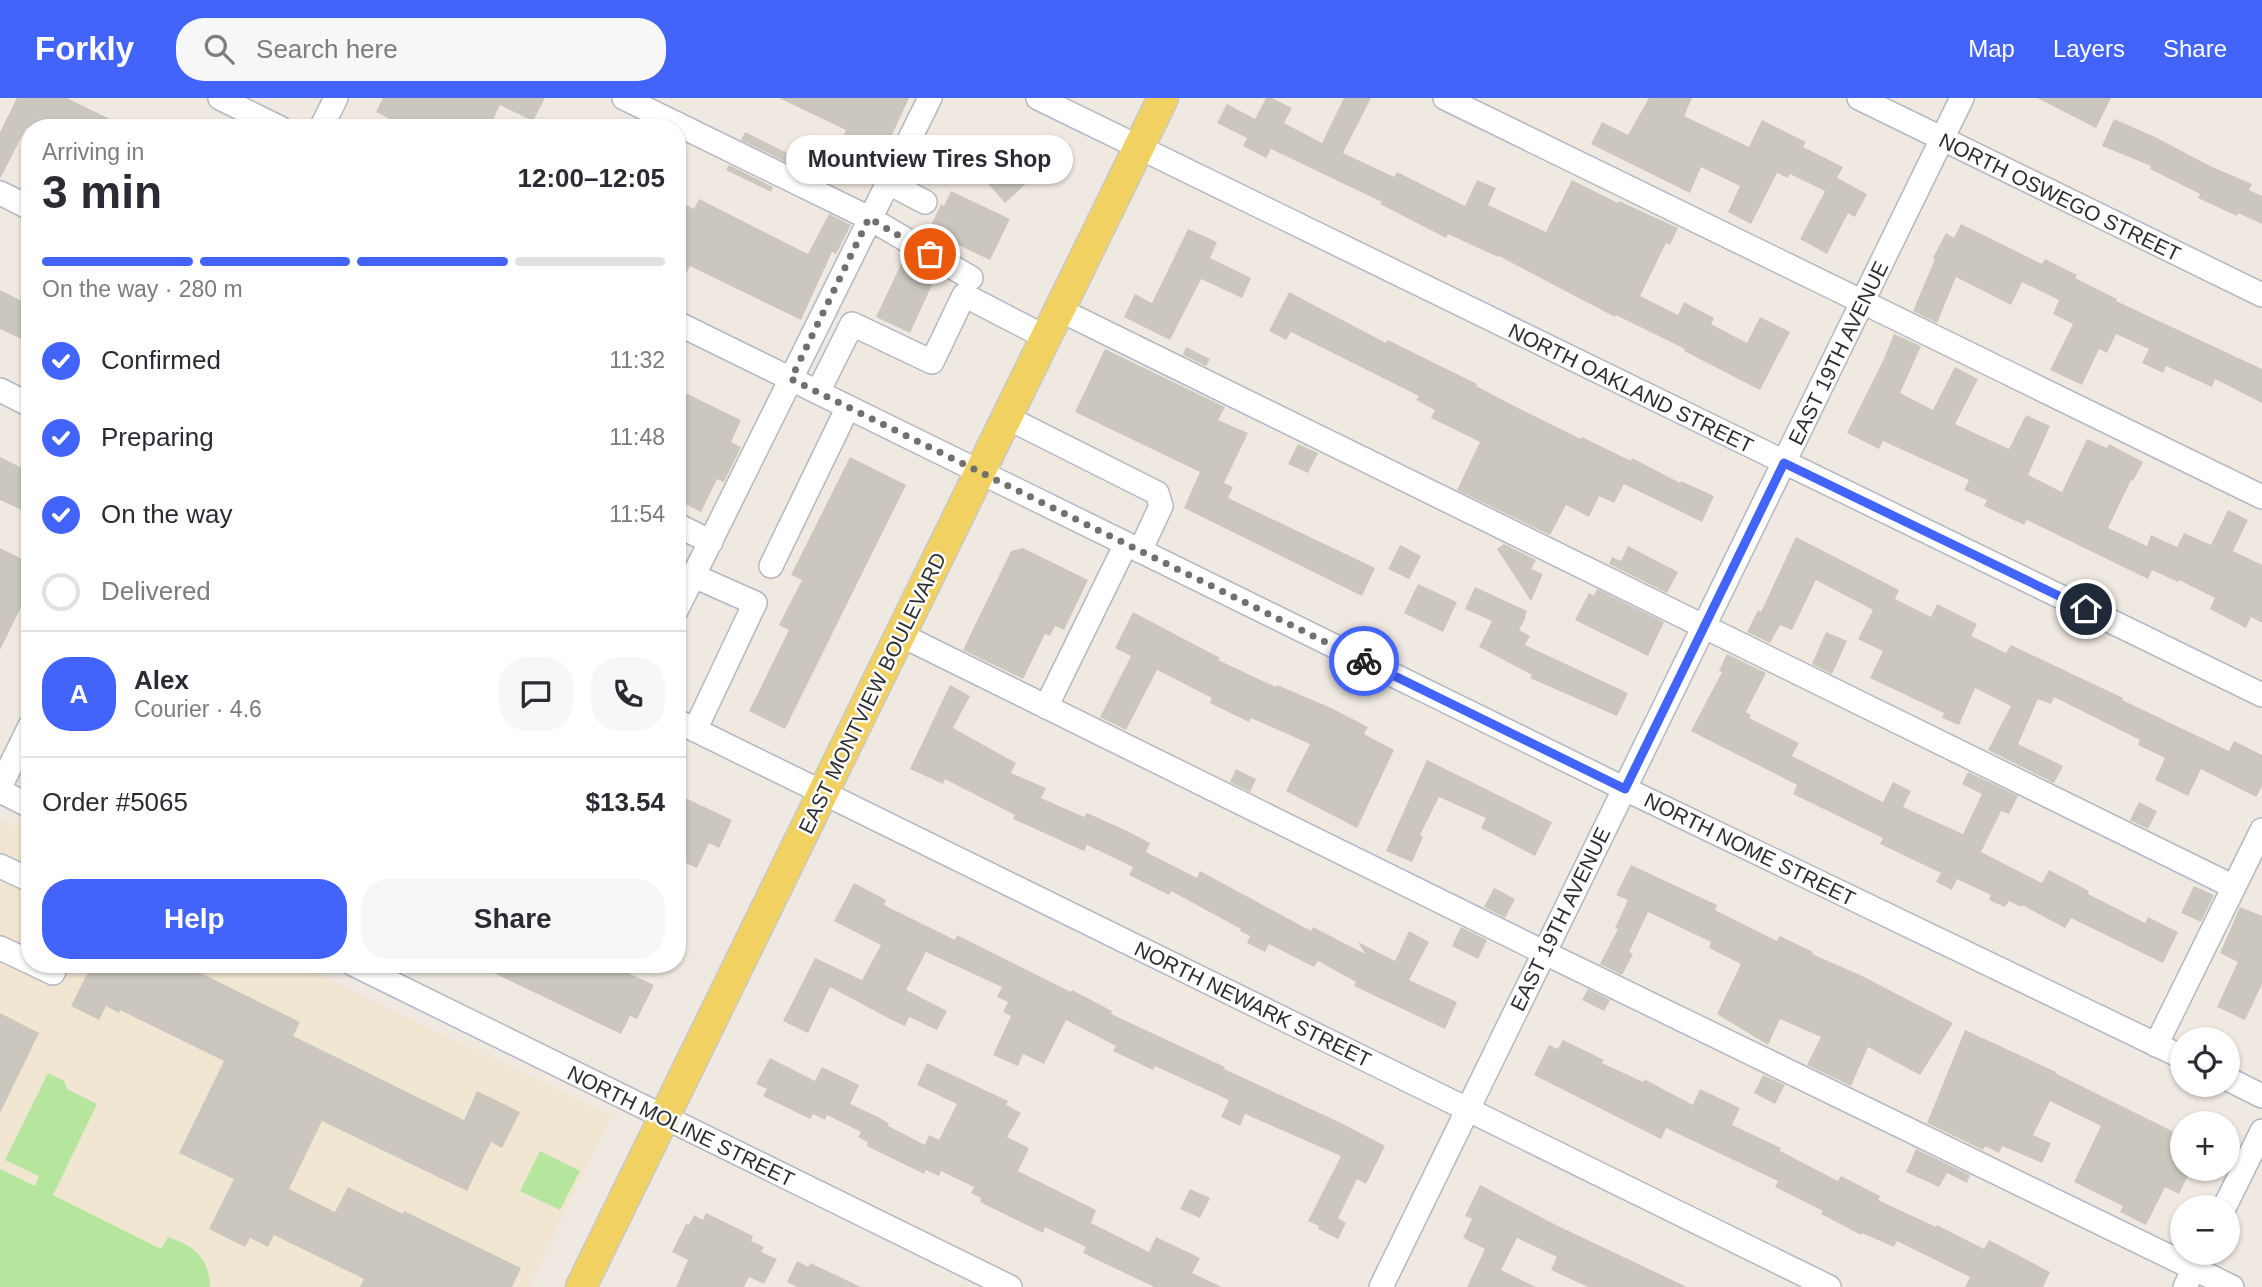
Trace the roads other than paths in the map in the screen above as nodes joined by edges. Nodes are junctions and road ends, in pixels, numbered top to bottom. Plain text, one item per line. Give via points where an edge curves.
1 (220, 98) edge
2 (336, 98) edge
3 (624, 98) edge
4 (930, 98) edge
5 (1038, 98) edge
6 (1163, 98) edge
7 (1445, 98) edge
8 (1858, 98) edge
9 (1962, 98) edge
10 (262, 119) edge
11 (326, 119) edge
12 (667, 119) edge
13 (686, 128) edge
14 (1943, 139) junction
15 (1139, 147) junction
16 (887, 181) junction
17 (0, 194) edge
18 (925, 202) dead end
19 (21, 204) edge
20 (869, 218) junction
21 (971, 278) dead end
22 (2262, 295) edge
23 (1863, 303) junction
24 (1060, 310) junction
25 (686, 327) edge
26 (1047, 338) junction
27 (791, 379) junction
28 (0, 390) edge
29 (818, 392) junction
30 (21, 400) edge
31 (848, 407) junction
32 (1008, 418) junction
33 (1784, 463) junction
34 (981, 473) junction
35 (2262, 497) edge
36 (686, 530) edge
37 (710, 542) junction
38 (1133, 548) junction
39 (771, 566) dead end
40 (694, 576) junction
41 (686, 592) edge
42 (1704, 627) junction
43 (901, 635) junction
44 (2262, 695) edge
45 (1046, 706) junction
46 (686, 726) edge
47 (21, 745) edge
48 (0, 789) edge
49 (1625, 789) junction
50 (822, 793) junction
51 (21, 801) edge
52 (2262, 830) edge
53 (3, 875) edge
54 (21, 878) edge
55 (2234, 887) junction
56 (0, 948) edge
57 (1543, 952) junction
58 (21, 958) edge
59 (371, 973) edge
60 (2156, 1045) junction
61 (2170, 1051) edge
62 (2240, 1085) edge
63 (2262, 1096) edge
64 (1467, 1109) junction
65 (664, 1116) junction
66 (2262, 1131) edge
67 (2230, 1195) edge
68 (2193, 1269) edge
69 (586, 1285) edge
70 (1010, 1287) edge
71 (1381, 1287) edge
72 (1829, 1287) edge
73 (2232, 1287) edge

1 - 10 street
2 - 11 street
3 - 12 street
4 - 16 street
5 - 15 street, NORTH OAKLAND STREET
6 - 15 main road, EAST MONTVIEW BOULEVARD
7 - 23 street
8 - 14 street, NORTH OSWEGO STREET
9 - 14 street, EAST 19TH AVENUE
13 - 20 street
14 - 22 street, NORTH OSWEGO STREET
14 - 23 street, EAST 19TH AVENUE
15 - 24 main road, EAST MONTVIEW BOULEVARD
15 - 33 street, NORTH OAKLAND STREET
16 - 18 street
16 - 20 street
17 - 19 street
20 - 21 street
20 - 27 street
23 - 33 street, EAST 19TH AVENUE
23 - 35 street
24 - 26 main road, EAST MONTVIEW BOULEVARD
24 - 42 street
25 - 27 street, NORTH NOME STREET
26 - 29 street via 964,295 932,362 852,324
26 - 32 main road, EAST MONTVIEW BOULEVARD
27 - 29 street, NORTH NOME STREET
27 - 37 street
28 - 30 street
29 - 31 street, NORTH NOME STREET
31 - 34 street, NORTH NOME STREET
31 - 39 street
32 - 34 main road, EAST MONTVIEW BOULEVARD
32 - 38 street via 1157,492 1161,506
33 - 42 street, EAST 19TH AVENUE
33 - 44 street, NORTH OAKLAND STREET
34 - 38 street, NORTH NOME STREET
34 - 43 main road, EAST MONTVIEW BOULEVARD
36 - 37 street
37 - 40 street
38 - 45 street
38 - 49 street, NORTH NOME STREET
40 - 41 street
40 - 46 street via 755,603
42 - 49 street, EAST 19TH AVENUE
42 - 55 street
43 - 45 street
43 - 50 main road, EAST MONTVIEW BOULEVARD
45 - 57 street
46 - 50 street, NORTH NEWARK STREET
47 - 48 street
48 - 51 street
49 - 57 street, EAST 19TH AVENUE
49 - 60 street, NORTH NOME STREET
50 - 64 street, NORTH NEWARK STREET
50 - 65 main road, EAST MONTVIEW BOULEVARD
52 - 55 street
53 - 54 street
55 - 60 street
56 - 58 street
57 - 64 street, EAST 19TH AVENUE
57 - 68 street
59 - 65 street, NORTH MOLINE STREET
60 - 61 street, NORTH NOME STREET
62 - 63 street
64 - 71 street, EAST 19TH AVENUE
64 - 72 street, NORTH NEWARK STREET
65 - 69 main road, EAST MONTVIEW BOULEVARD
65 - 70 street, NORTH MOLINE STREET
66 - 67 street
68 - 73 street

